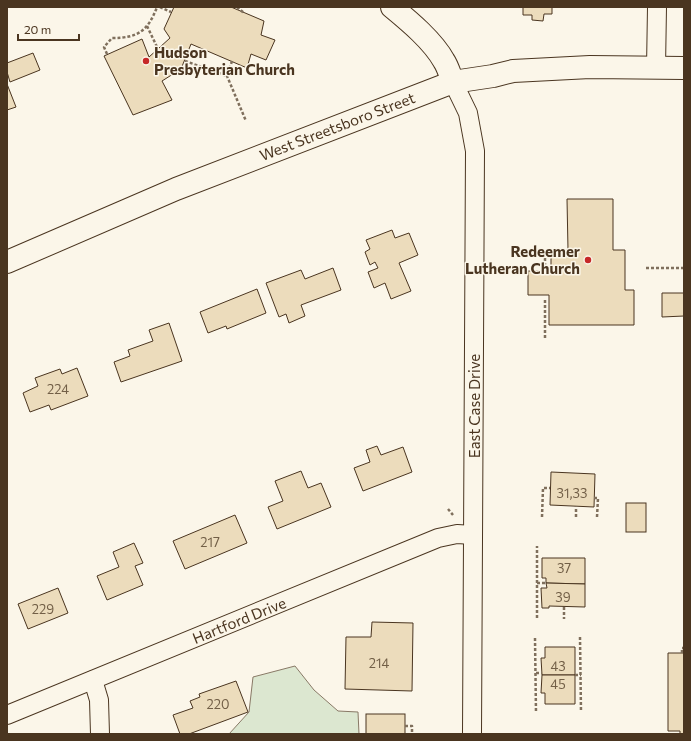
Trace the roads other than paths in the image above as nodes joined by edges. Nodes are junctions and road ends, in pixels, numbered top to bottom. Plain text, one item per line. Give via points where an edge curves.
1 (392, 7) edge
2 (657, 7) edge
3 (656, 68) junction
4 (684, 68) edge
5 (453, 82) junction
6 (7, 262) edge
7 (473, 535) junction
8 (93, 680) junction
9 (7, 715) edge
10 (100, 734) edge
11 (472, 734) edge

1 - 5 main road via 431,44 444,61
2 - 3 street
3 - 4 main road, West Streetsboro Street
3 - 5 main road, West Streetsboro Street via 590,67 513,71
5 - 6 main road, West Streetsboro Street via 176,189
5 - 7 street, East Case Drive via 468,113 475,151
7 - 8 street, Hartford Drive via 457,534 438,538
7 - 11 street, East Case Drive
8 - 9 street, Hartford Drive
8 - 10 street via 99,700

